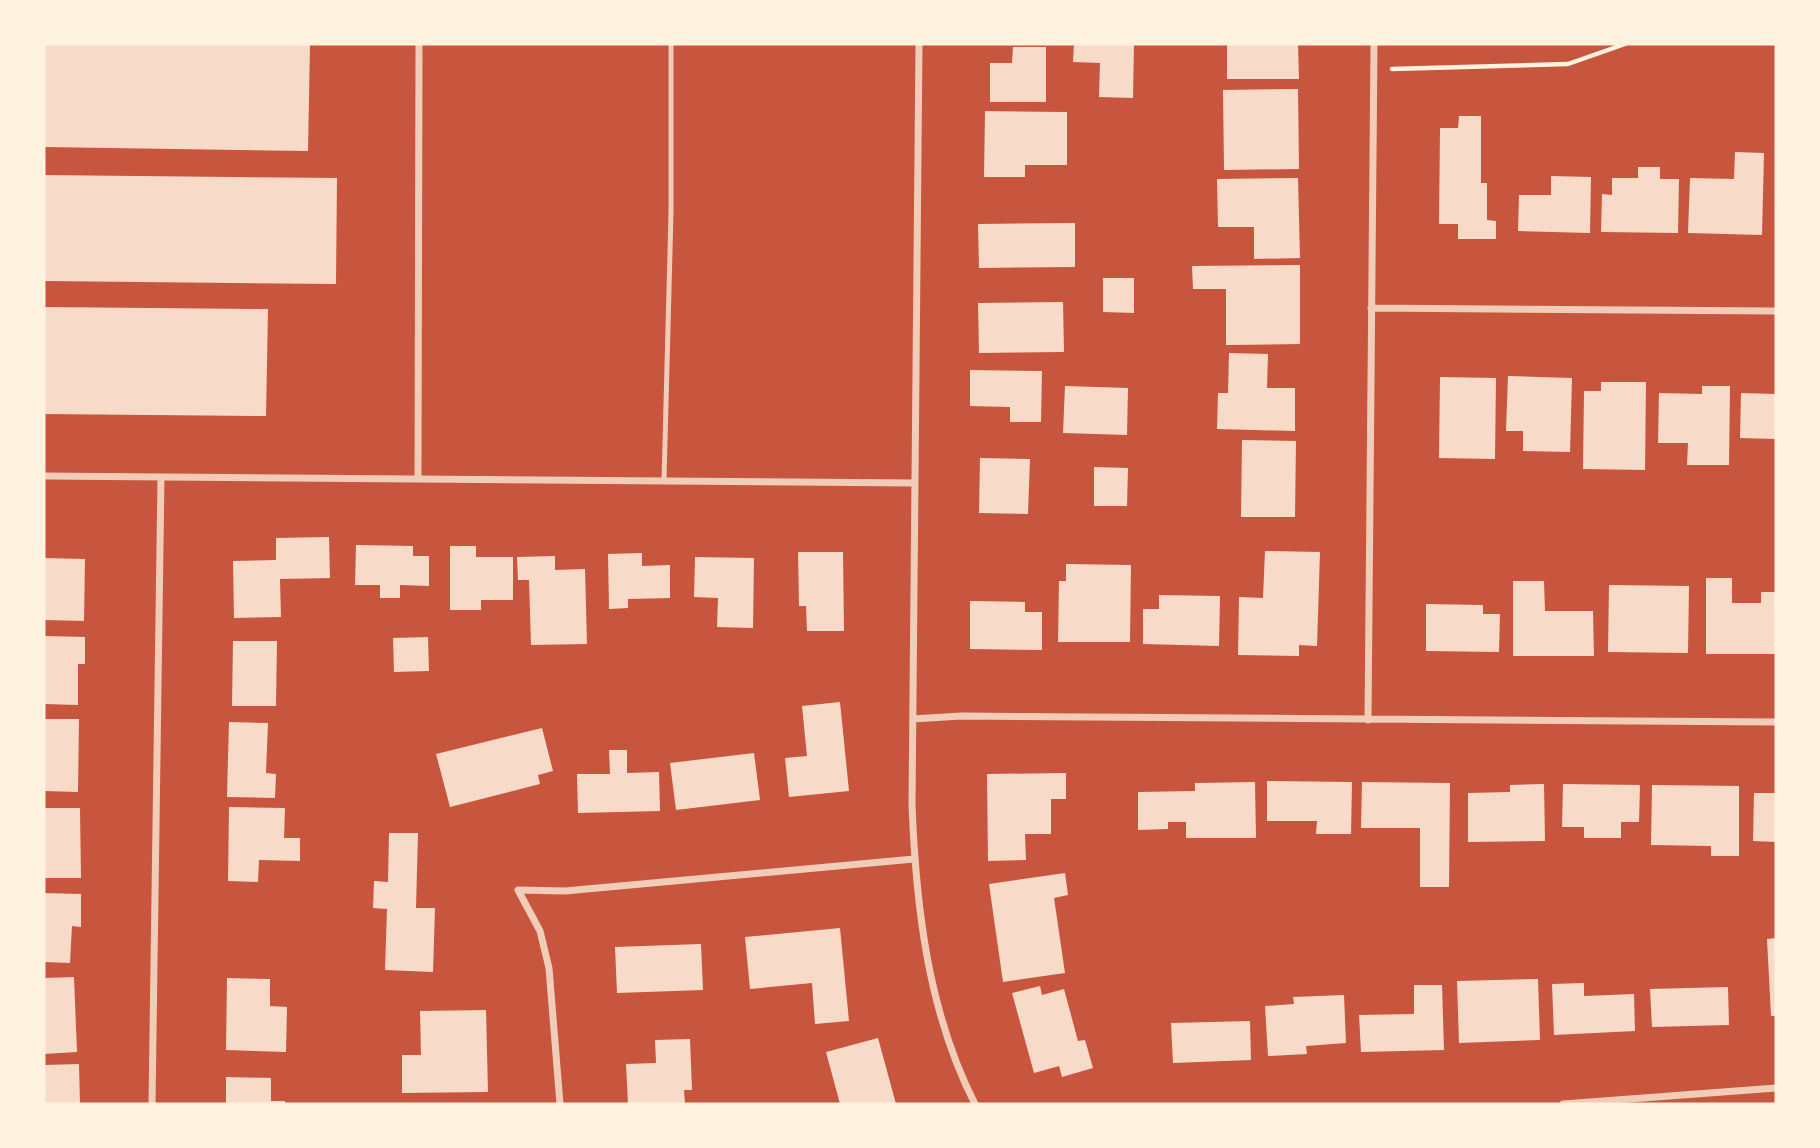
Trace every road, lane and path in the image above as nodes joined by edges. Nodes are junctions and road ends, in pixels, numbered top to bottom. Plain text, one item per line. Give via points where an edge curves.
1 (419, 44) edge
2 (671, 44) edge
3 (919, 44) edge
4 (1374, 44) edge
5 (1625, 44) edge
6 (1374, 69) junction
7 (1371, 308) junction
8 (1776, 311) edge
9 (44, 476) edge
10 (161, 477) junction
11 (418, 479) junction
12 (664, 481) junction
13 (915, 483) junction
14 (913, 719) junction
15 (1368, 720) junction
16 (1776, 722) edge
17 (914, 859) junction
18 (1776, 1088) edge
19 (152, 1104) edge
20 (560, 1104) edge
21 (975, 1104) edge
22 (1563, 1104) edge

1 - 11 street
2 - 12 lane
3 - 13 street
4 - 6 street
5 - 6 path via 1567,64
6 - 7 street
7 - 8 street
7 - 15 street
9 - 10 street
10 - 11 street
10 - 19 street
11 - 12 street
12 - 13 street
13 - 14 street
14 - 15 street
14 - 17 street
15 - 16 street
17 - 20 street via 565,891 518,890 540,930 549,968
17 - 21 street via 930,974
18 - 22 street

